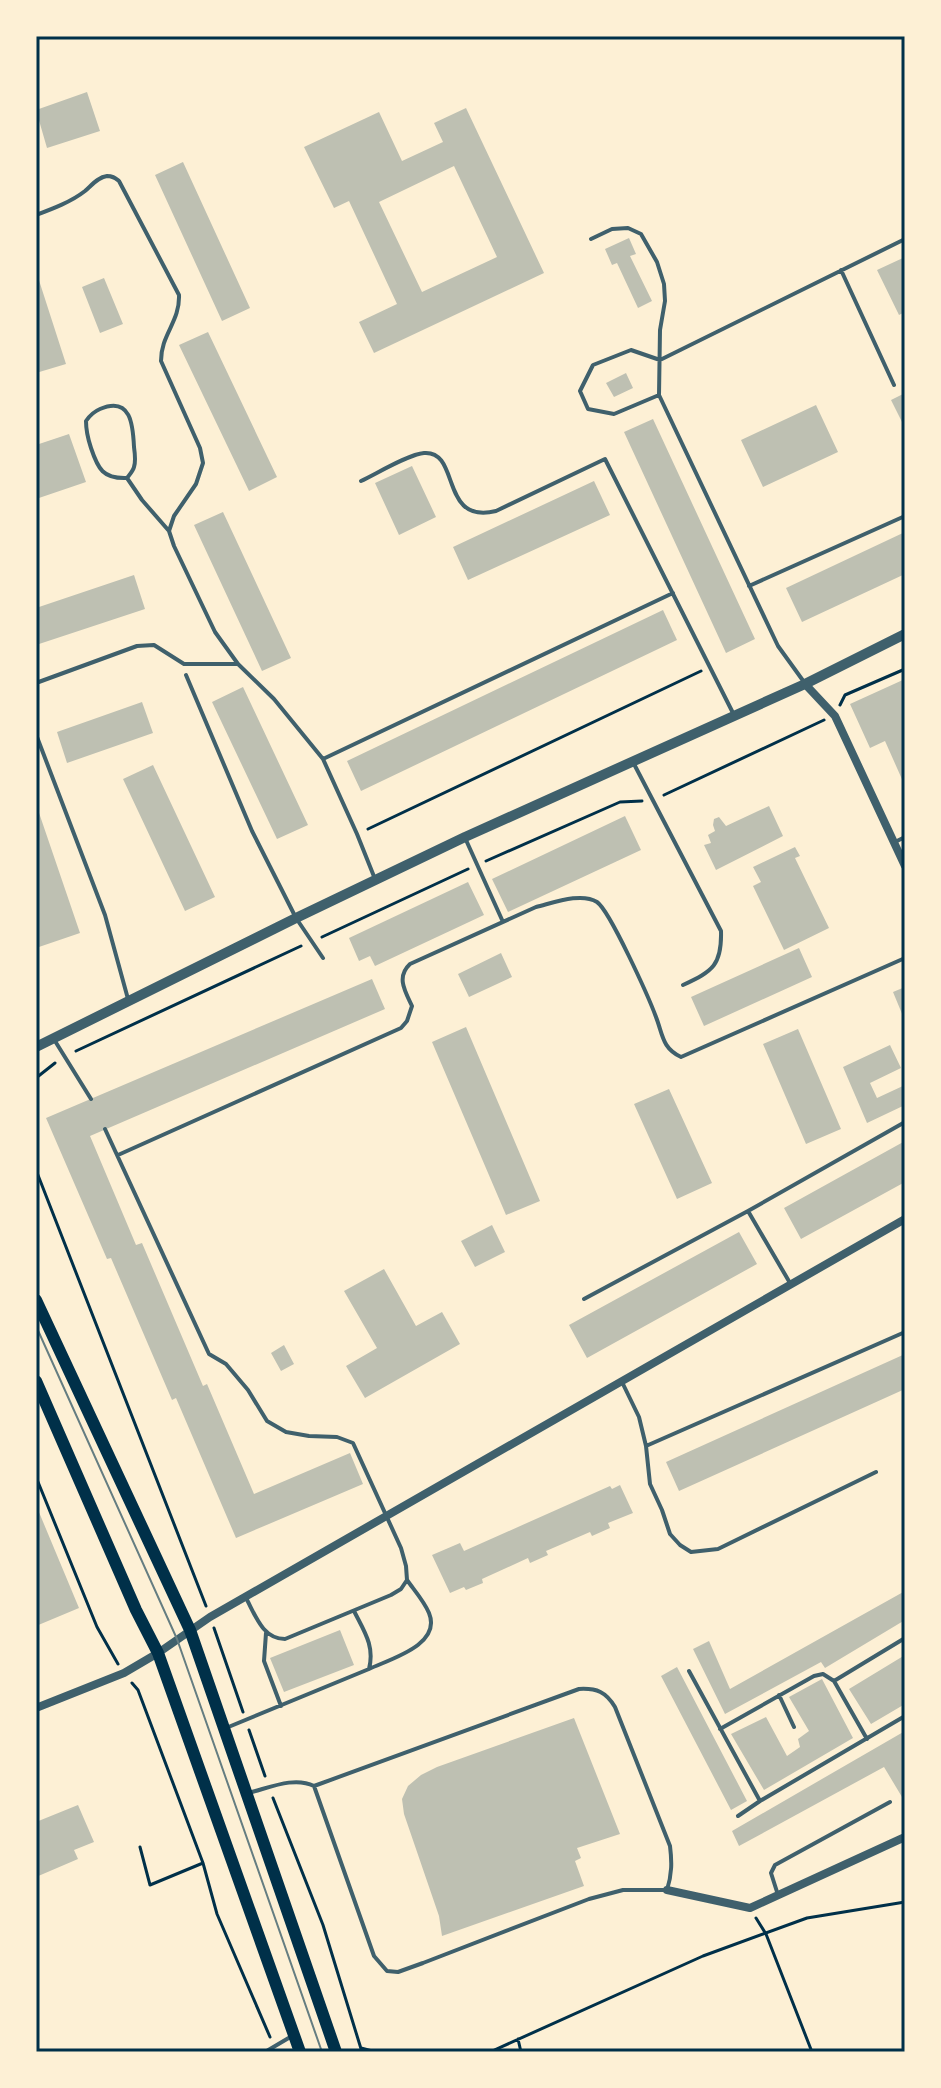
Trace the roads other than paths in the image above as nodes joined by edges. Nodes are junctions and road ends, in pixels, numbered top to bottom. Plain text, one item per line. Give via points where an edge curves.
1 (36, 215) edge
2 (591, 239) dead end
3 (905, 239) edge
4 (841, 270) junction
5 (660, 360) junction
6 (894, 385) dead end
7 (659, 395) junction
8 (127, 478) junction
9 (361, 481) dead end
10 (905, 516) edge
11 (169, 531) junction
12 (749, 586) junction
13 (673, 593) junction
14 (905, 634) edge
15 (238, 664) junction
16 (186, 675) dead end
17 (36, 683) edge
18 (805, 684) junction
19 (734, 715) junction
20 (37, 737) edge
21 (323, 759) junction
22 (633, 762) junction
23 (465, 837) junction
24 (905, 837) edge
25 (895, 842) junction
26 (905, 866) edge
27 (375, 880) junction
28 (296, 918) junction
29 (503, 922) junction
30 (323, 958) dead end
31 (905, 958) edge
32 (683, 985) dead end
33 (129, 1002) junction
34 (54, 1039) junction
35 (36, 1047) edge
36 (91, 1099) dead end
37 (905, 1122) edge
38 (105, 1129) dead end
39 (118, 1155) junction
40 (748, 1211) junction
41 (905, 1219) edge
42 (791, 1286) junction
43 (584, 1299) dead end
44 (36, 1300) edge
45 (905, 1332) edge
46 (36, 1381) edge
47 (622, 1382) junction
48 (646, 1446) junction
49 (876, 1472) dead end
50 (386, 1515) junction
51 (407, 1580) junction
52 (245, 1596) junction
53 (354, 1611) junction
54 (190, 1630) junction
55 (266, 1633) junction
56 (905, 1638) edge
57 (158, 1653) junction
58 (369, 1669) junction
59 (689, 1671) dead end
60 (834, 1681) junction
61 (779, 1695) junction
62 (281, 1706) junction
63 (36, 1708) edge
64 (905, 1716) edge
65 (794, 1727) dead end
66 (225, 1729) junction
67 (720, 1729) junction
68 (867, 1739) junction
69 (314, 1786) junction
70 (246, 1794) junction
71 (760, 1801) junction
72 (890, 1802) dead end
73 (738, 1816) dead end
74 (905, 1837) edge
75 (667, 1890) junction
76 (778, 1895) junction
77 (295, 2035) junction
78 (265, 2052) edge
79 (300, 2052) edge
80 (336, 2052) edge

1 - 11 lane via 82,194 99,179 115,177 179,295 161,361 203,463
2 - 5 lane via 628,228 649,246 664,284
3 - 4 lane
4 - 5 lane
4 - 6 lane
5 - 7 lane
5 - 7 lane via 631,350 593,365 580,391 588,409 614,414
7 - 12 lane
8 - 8 lane via 135,461 133,429 124,409 107,406 87,418 87,437 99,468 115,479
8 - 11 lane
9 - 13 lane via 419,454 431,454 441,460 461,504 485,514 605,459
10 - 12 lane
11 - 15 lane via 215,632
12 - 18 lane via 778,646
13 - 19 lane
13 - 21 lane
14 - 18 street
15 - 17 lane via 184,664 154,645 137,646
15 - 21 lane
16 - 28 lane via 252,831
18 - 19 street
18 - 25 street via 835,716
19 - 22 street
20 - 33 lane via 105,915
21 - 27 lane
22 - 23 street
22 - 32 lane via 721,931 714,968
23 - 27 street
23 - 29 lane
24 - 25 lane
25 - 26 street
27 - 28 street
28 - 30 lane
28 - 33 street
29 - 31 lane via 558,902 596,902 636,972 665,1042 681,1057
29 - 39 lane via 405,968 402,984 412,1006 401,1028
33 - 34 street
34 - 35 street
34 - 36 lane
37 - 40 lane
38 - 39 lane
39 - 50 lane via 209,1354 226,1364 267,1421 286,1432 353,1443
40 - 42 lane
40 - 43 lane
41 - 42 street
42 - 47 street
44 - 54 main road
45 - 48 lane
46 - 57 main road
47 - 48 lane
47 - 50 street
48 - 49 lane via 650,1484 670,1534 691,1552 718,1549
50 - 51 lane via 401,1548
50 - 52 street
51 - 53 lane via 391,1595
51 - 58 lane via 430,1614 427,1636 420,1645
52 - 54 street
52 - 55 lane
53 - 55 lane via 285,1639
53 - 58 lane via 370,1642
54 - 57 street
54 - 66 main road
55 - 62 lane via 264,1661
56 - 60 lane
57 - 63 street via 124,1673
57 - 77 main road
58 - 62 lane
59 - 67 lane
60 - 61 lane via 823,1674 814,1676
60 - 68 lane
61 - 65 lane
61 - 67 lane
62 - 66 lane
64 - 68 lane
66 - 70 main road
67 - 71 lane
68 - 71 lane
69 - 70 lane via 294,1781
69 - 75 lane via 374,1956 387,1971 398,1972 589,1899 623,1890
69 - 75 lane via 579,1689 602,1691 615,1707 670,1846
70 - 80 main road
71 - 73 lane
72 - 76 lane via 775,1865 771,1873
74 - 76 street
75 - 76 street via 750,1908
77 - 78 lane
77 - 79 main road

